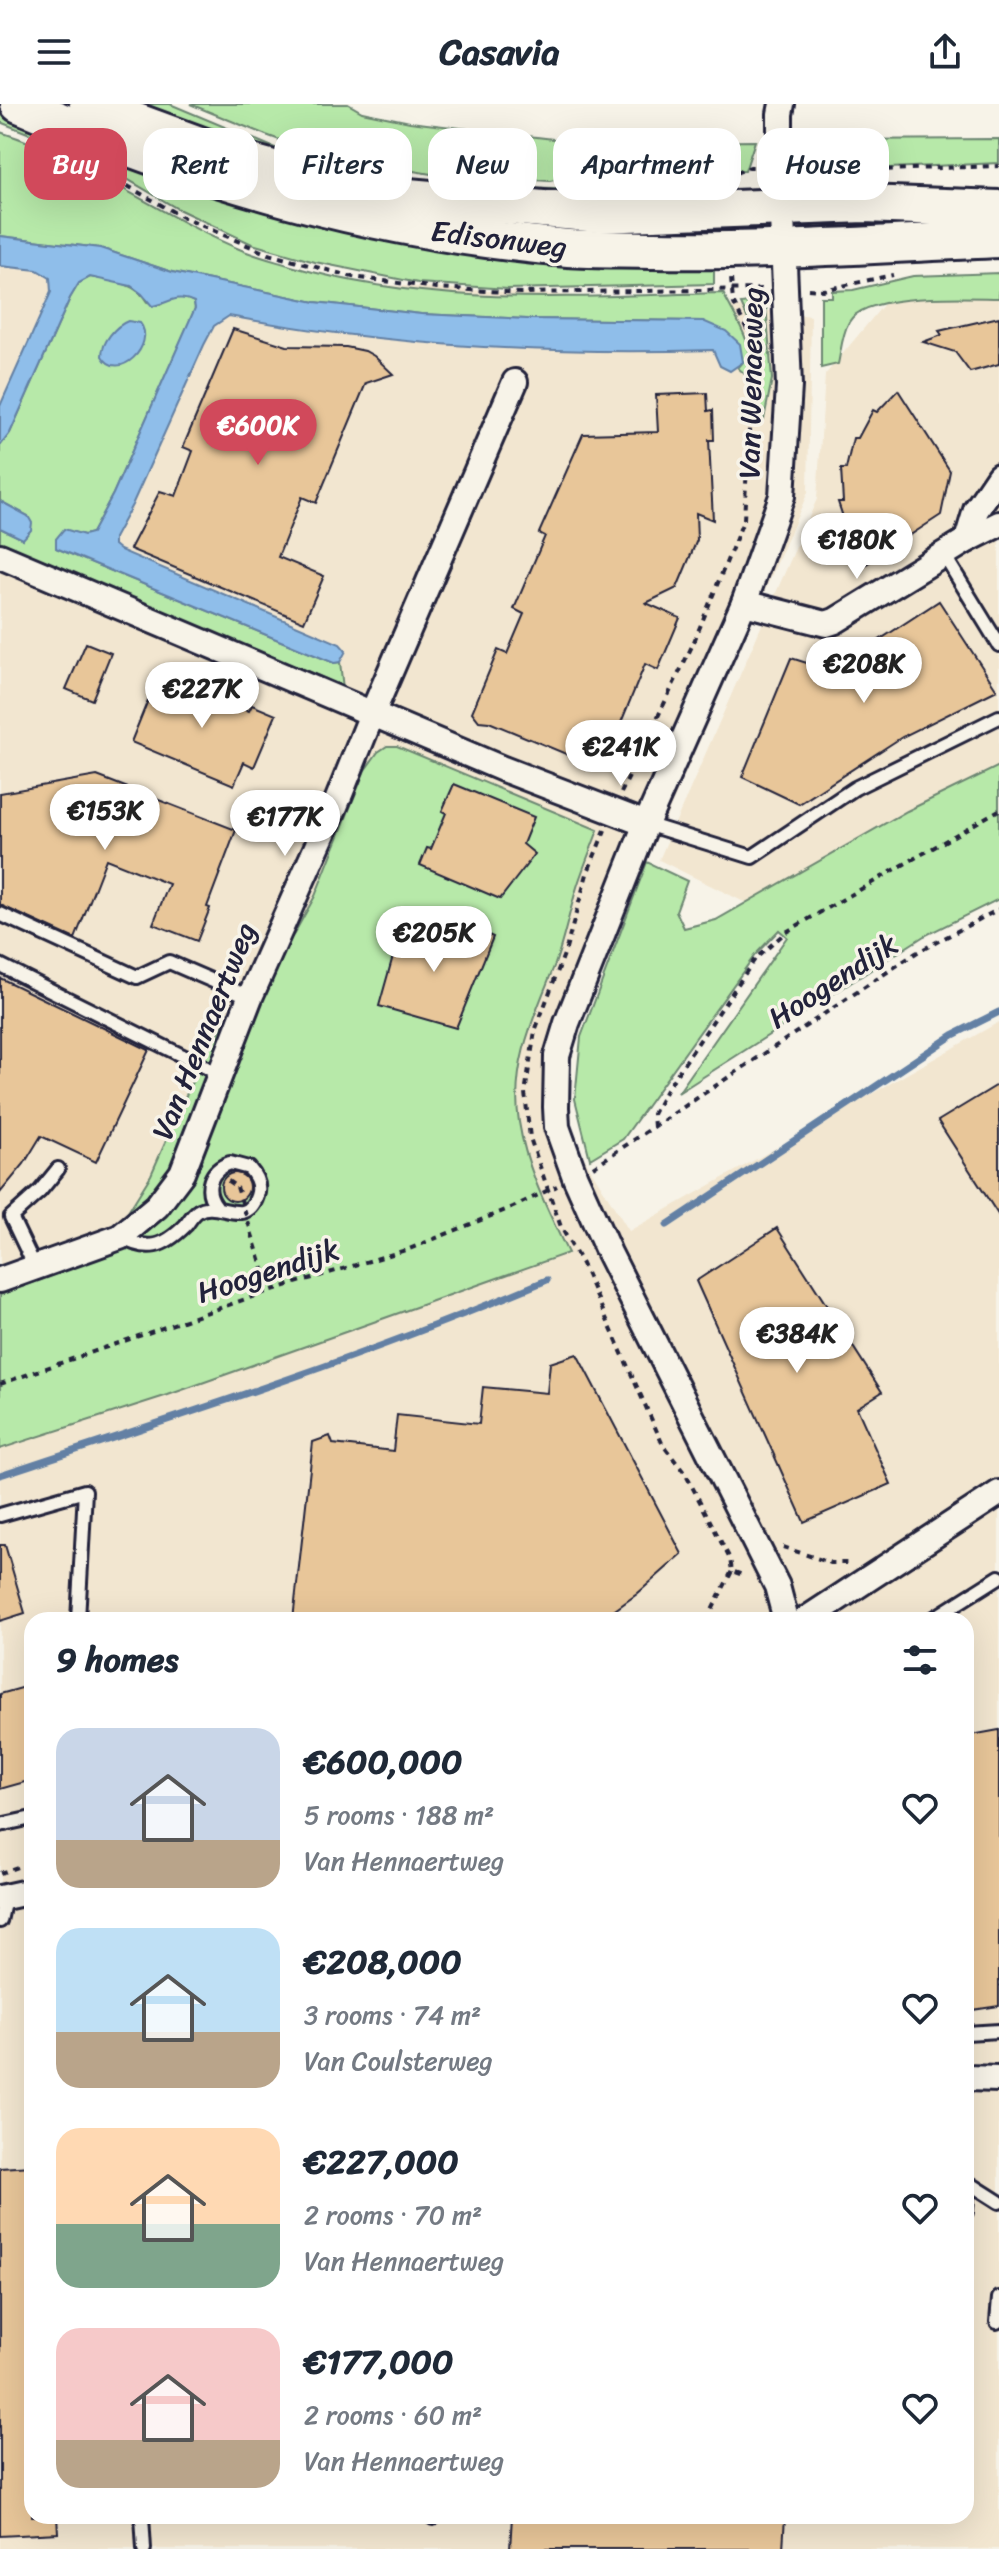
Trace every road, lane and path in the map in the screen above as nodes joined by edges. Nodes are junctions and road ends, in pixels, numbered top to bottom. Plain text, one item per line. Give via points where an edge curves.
1 (19, 104) edge
2 (88, 104) edge
3 (782, 104) edge
4 (780, 128) edge
5 (999, 166) edge
6 (889, 170) edge
7 (782, 200) edge
8 (782, 206) junction
9 (999, 209) edge
10 (999, 239) edge
11 (783, 249) junction
12 (731, 288) dead end
13 (515, 382) dead end
14 (999, 476) edge
15 (999, 524) edge
16 (967, 540) junction
17 (944, 555) junction
18 (0, 556) edge
19 (744, 603) junction
20 (999, 645) edge
21 (372, 714) junction
22 (999, 717) edge
23 (999, 810) edge
24 (613, 811) junction
25 (646, 824) junction
26 (999, 909) edge
27 (0, 914) edge
28 (0, 965) edge
29 (250, 997) junction
30 (221, 1075) junction
31 (654, 1127) junction
32 (202, 1163) junction
33 (58, 1169) dead end
34 (575, 1177) junction
35 (237, 1187) dead end
36 (547, 1191) junction
37 (216, 1206) junction
38 (120, 1237) junction
39 (35, 1267) junction
40 (0, 1280) edge
41 (269, 1291) junction
42 (0, 1384) edge
43 (999, 1493) edge
44 (0, 1515) edge
45 (854, 1563) dead end
46 (732, 1571) junction
47 (999, 1577) edge
48 (777, 1586) junction
49 (78, 1612) edge
50 (711, 1612) edge
51 (784, 1612) edge
52 (817, 1612) edge
53 (944, 1612) edge
54 (24, 1820) edge
55 (0, 1825) edge
56 (24, 1865) edge
57 (0, 1873) edge
58 (24, 1895) edge
59 (2, 1906) edge
60 (999, 2031) edge
61 (974, 2033) edge
62 (974, 2078) edge
63 (999, 2079) edge
64 (974, 2186) edge
65 (999, 2202) edge
66 (999, 2298) edge
67 (997, 2322) dead end
68 (142, 2524) edge
69 (144, 2549) edge

1 - 11 main road, Edisonweg via 99,138 280,199 417,229 571,248
2 - 8 main road, Edisonweg via 237,159 324,183 408,197 600,214
3 - 4 street, Van Wenaeweg
5 - 6 path
7 - 8 street, Van Wenaeweg
8 - 9 main road, Edisonweg
8 - 11 street, Van Wenaeweg
10 - 11 main road, Edisonweg
11 - 19 street, Van Wenaeweg via 789,386 782,496
12 - 24 path via 754,343 744,519 693,644
13 - 21 street, Van Hennaertweg
14 - 16 street via 976,510
15 - 16 street
16 - 17 street
17 - 19 street via 826,624
17 - 20 lane
18 - 21 street
19 - 25 street, Van Wenaeweg
21 - 24 street
21 - 29 street, Van Hennaertweg
22 - 25 lane via 855,788 752,857
23 - 31 path via 786,932 755,959 656,1105
24 - 25 street
24 - 36 path via 535,1031 525,1093 530,1138
25 - 34 street, Van Wenaeweg via 557,1056 557,1127
26 - 31 path, Hoogendijk via 916,953
27 - 29 lane via 137,977 169,962
28 - 30 lane
29 - 30 street, Van Hennaertweg
30 - 32 street, Van Hennaertweg
31 - 34 path, Hoogendijk
32 - 37 lane
32 - 37 lane via 241,1164 258,1182 257,1198 245,1211 230,1213
32 - 38 street, Van Hennaertweg via 182,1173 157,1206
33 - 39 lane via 11,1217
34 - 48 street, Van Wenaeweg
35 - 41 path, bridge
36 - 41 path, Hoogendijk via 409,1249
36 - 46 path via 663,1445 686,1475
37 - 38 lane via 198,1211 169,1241 154,1247
38 - 39 street, Van Hennaertweg
39 - 40 street, Van Hennaertweg
41 - 42 path, Hoogendijk
43 - 52 street
44 - 49 lane via 85,1491
45 - 48 path via 831,1563 783,1546
46 - 48 path
46 - 50 path
47 - 53 lane
48 - 51 street, Van Wenaeweg
54 - 55 lane
56 - 57 path
58 - 59 street
60 - 61 lane
62 - 63 street
64 - 65 lane
66 - 67 lane
68 - 69 lane

